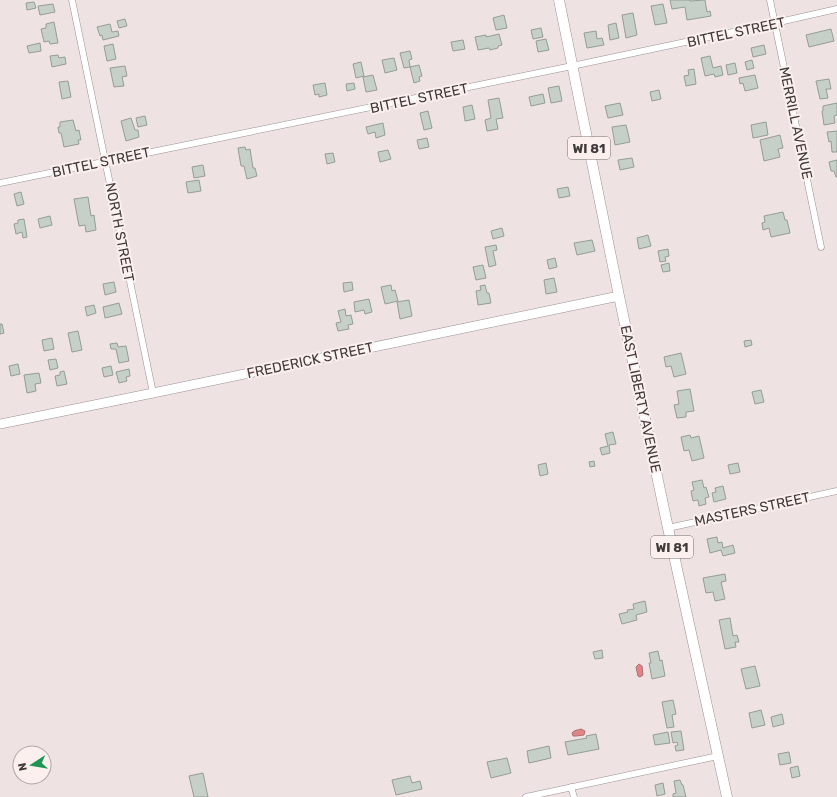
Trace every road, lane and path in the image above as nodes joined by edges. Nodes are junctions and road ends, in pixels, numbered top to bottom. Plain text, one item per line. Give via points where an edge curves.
1 (72, 0) edge
2 (559, 0) edge
3 (770, 0) edge
4 (837, 9) edge
5 (775, 23) junction
6 (572, 66) junction
7 (106, 161) junction
8 (0, 183) edge
9 (821, 247) dead end
10 (619, 296) junction
11 (153, 393) junction
12 (0, 424) edge
13 (837, 491) edge
14 (668, 528) junction
15 (718, 756) junction
16 (571, 787) junction
17 (526, 797) edge
18 (574, 797) edge
19 (727, 797) edge

1 - 7 street, NORTH STREET
2 - 6 main road, EAST LIBERTY AVENUE / WI 81
3 - 5 street, MERRILL AVENUE
4 - 5 street, BITTEL STREET
5 - 6 street, BITTEL STREET
5 - 9 street, MERRILL AVENUE
6 - 7 street, BITTEL STREET
6 - 10 main road, EAST LIBERTY AVENUE / WI 81
7 - 8 street, BITTEL STREET
7 - 11 street, NORTH STREET
10 - 11 street, FREDERICK STREET
10 - 14 main road, EAST LIBERTY AVENUE / WI 81
11 - 12 street, FREDERICK STREET
13 - 14 street, MASTERS STREET
14 - 15 main road, EAST LIBERTY AVENUE / WI 81
15 - 16 street
15 - 19 main road, EAST LIBERTY AVENUE / WI 81
16 - 17 street
16 - 18 street

